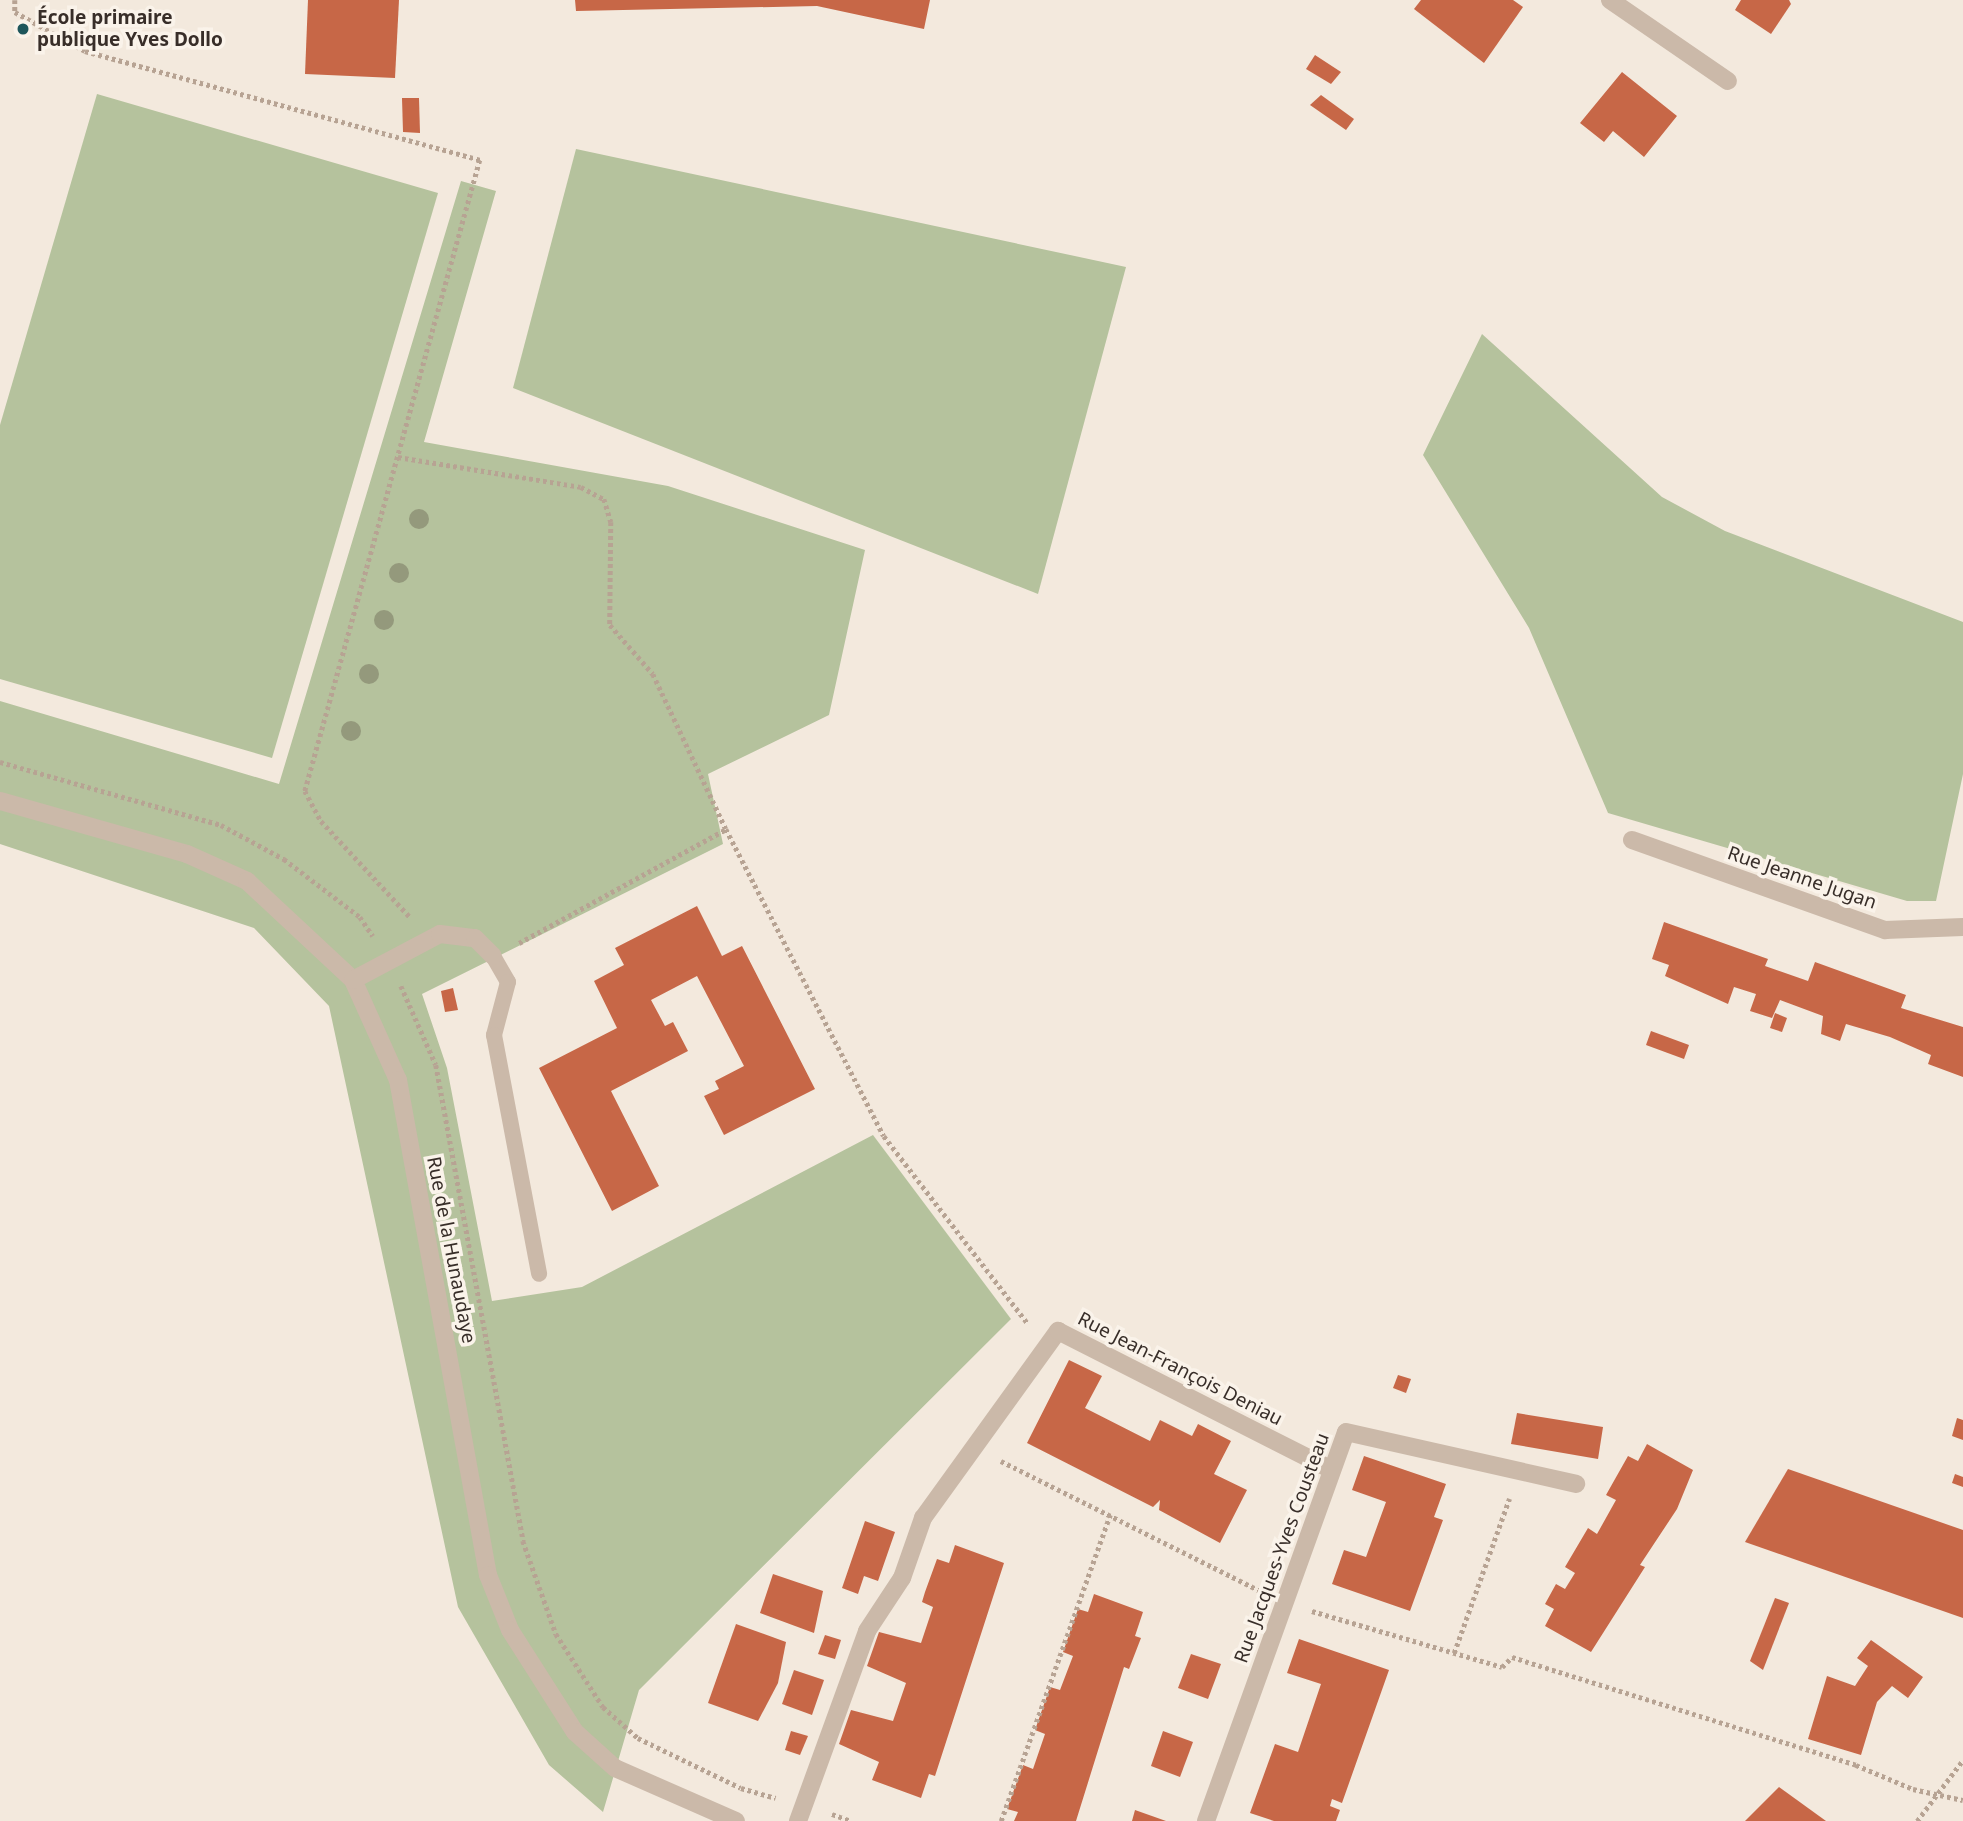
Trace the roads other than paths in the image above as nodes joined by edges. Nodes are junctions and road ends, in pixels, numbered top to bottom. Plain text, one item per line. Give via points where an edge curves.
1 (1611, 0) edge
2 (1728, 81) dead end
3 (0, 801) edge
4 (1632, 840) dead end
5 (1963, 928) edge
6 (493, 956) joint
7 (353, 980) junction
8 (539, 1273) dead end
9 (1332, 1470) junction
10 (1576, 1484) dead end
11 (802, 1813) edge
12 (736, 1821) edge
13 (1206, 1821) edge

1 - 2 street
3 - 7 street, Rue de la Hunaudaye via 187,855 247,881
4 - 5 street, Rue Jeanne Jugan via 1885,930
6 - 7 street via 475,938 440,934
6 - 8 lane via 508,982 494,1035
7 - 12 street, Rue de la Hunaudaye via 398,1080 488,1575 510,1629 575,1732 615,1768
9 - 10 street, Rue Jacques-Yves Cousteau via 1346,1432
9 - 11 street, Rue Jean-François Deniau via 1058,1331 923,1518 902,1578 867,1631
9 - 13 street, Rue Jacques-Yves Cousteau

